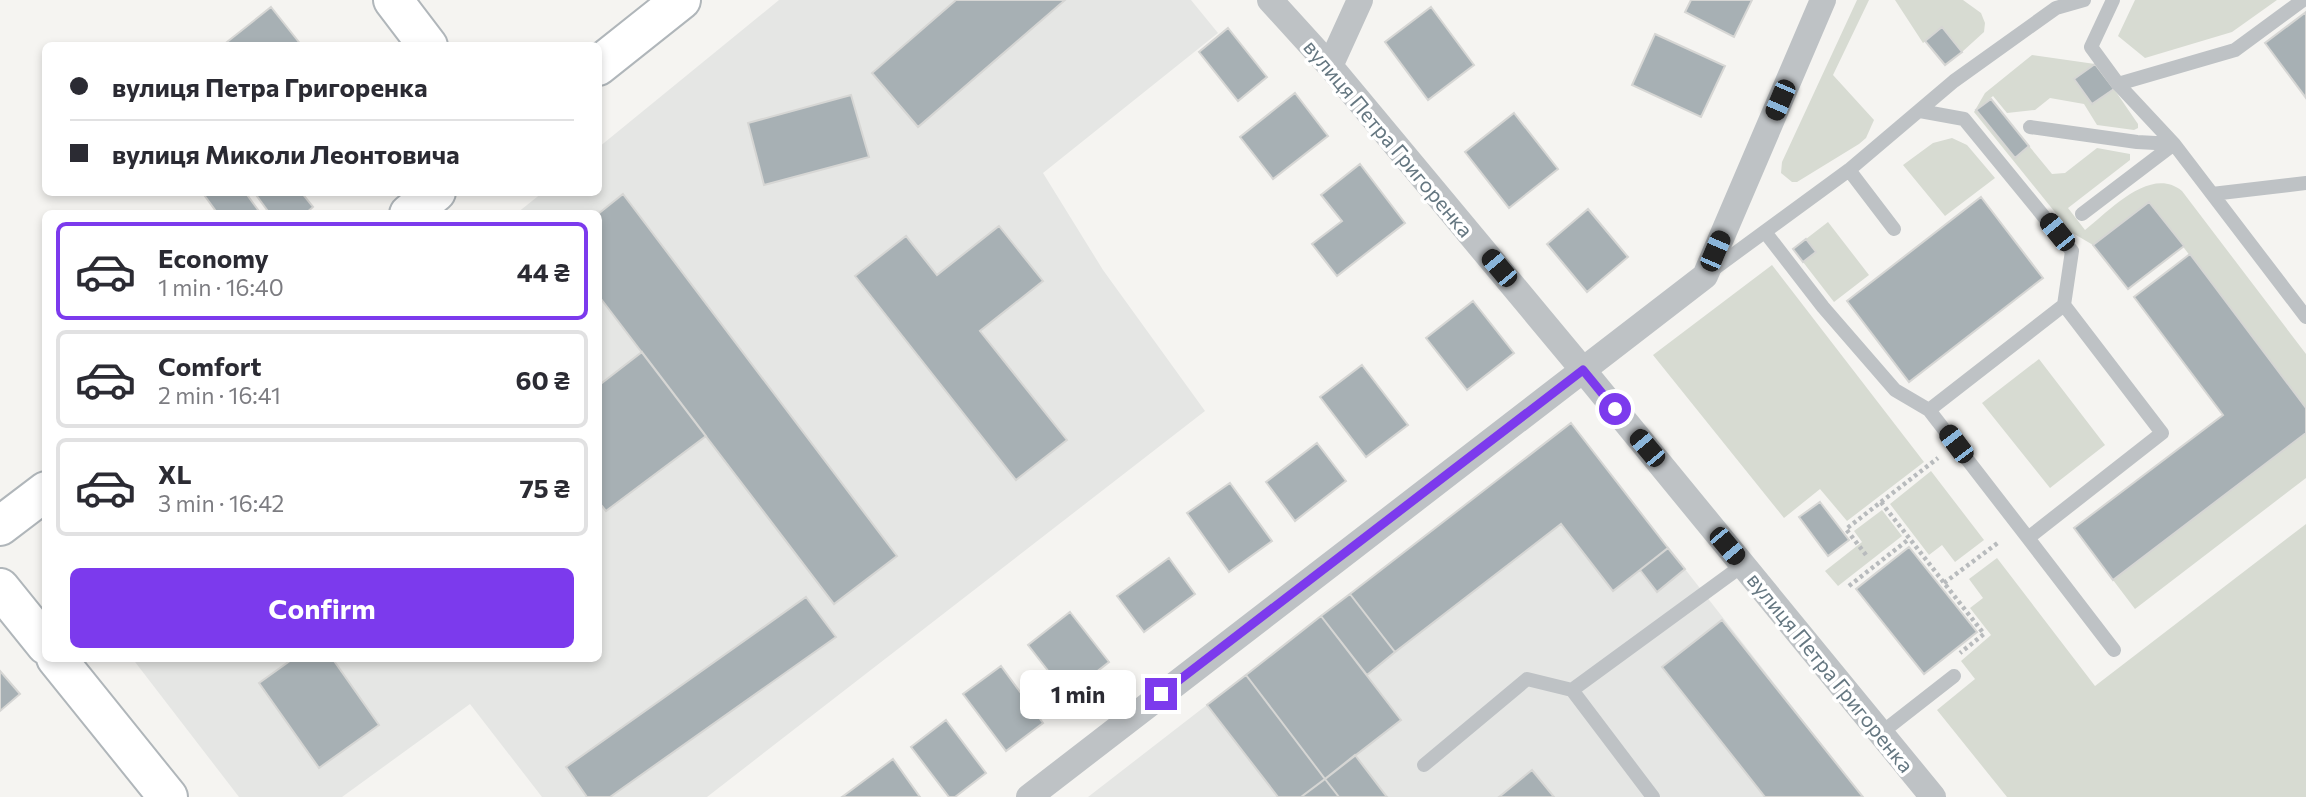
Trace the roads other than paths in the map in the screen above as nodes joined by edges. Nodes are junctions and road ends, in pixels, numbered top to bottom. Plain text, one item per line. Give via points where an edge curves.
1 (393, 0) edge
2 (681, 0) edge
3 (1270, 0) edge
4 (1360, 0) edge
5 (1824, 0) edge
6 (2084, 0) edge
7 (2113, 0) edge
8 (2303, 0) edge
9 (2054, 4) edge
10 (425, 42) edge
11 (602, 63) edge
12 (1330, 66) junction
13 (2118, 84) junction
14 (1920, 111) junction
15 (2030, 127) dead end
16 (2174, 144) junction
17 (1849, 170) junction
18 (2306, 183) edge
19 (2212, 194) junction
20 (431, 196) edge
21 (414, 210) edge
22 (2082, 214) dead end
23 (1894, 229) dead end
24 (1765, 232) junction
25 (1704, 276) junction
26 (2064, 305) junction
27 (2306, 317) edge
28 (1583, 370) junction
29 (1929, 410) junction
30 (42, 494) edge
31 (0, 526) edge
32 (2024, 532) junction
33 (1743, 565) junction
34 (0, 588) edge
35 (42, 640) edge
36 (2114, 650) dead end
37 (59, 662) edge
38 (1954, 676) dead end
39 (1572, 690) junction
40 (1881, 733) junction
41 (1424, 765) dead end
42 (168, 797) edge
43 (1028, 797) edge
44 (1653, 797) edge
45 (1933, 797) edge

1 - 10 street
2 - 11 street
3 - 12 street, вулиця Петра Григоренка
4 - 12 street
5 - 25 street
6 - 9 lane
7 - 13 lane via 2091,47
8 - 13 lane via 2235,50
9 - 14 lane
12 - 28 street, вулиця Петра Григоренка
13 - 16 lane
14 - 17 lane
14 - 26 lane via 1964,119 2072,251
15 - 16 lane
16 - 19 lane
16 - 22 lane
17 - 23 lane
17 - 24 lane
18 - 19 lane
19 - 27 lane
20 - 21 street
24 - 25 lane
24 - 29 lane via 1895,390
25 - 28 street
26 - 29 lane
26 - 32 lane via 2162,433
28 - 33 street, вулиця Петра Григоренка
28 - 43 street
29 - 32 lane
30 - 31 street
32 - 36 lane
33 - 39 lane
33 - 40 street, вулиця Петра Григоренка
34 - 35 street
37 - 42 street
38 - 40 lane
39 - 41 lane via 1527,679
39 - 44 lane
40 - 45 street, вулиця Петра Григоренка

